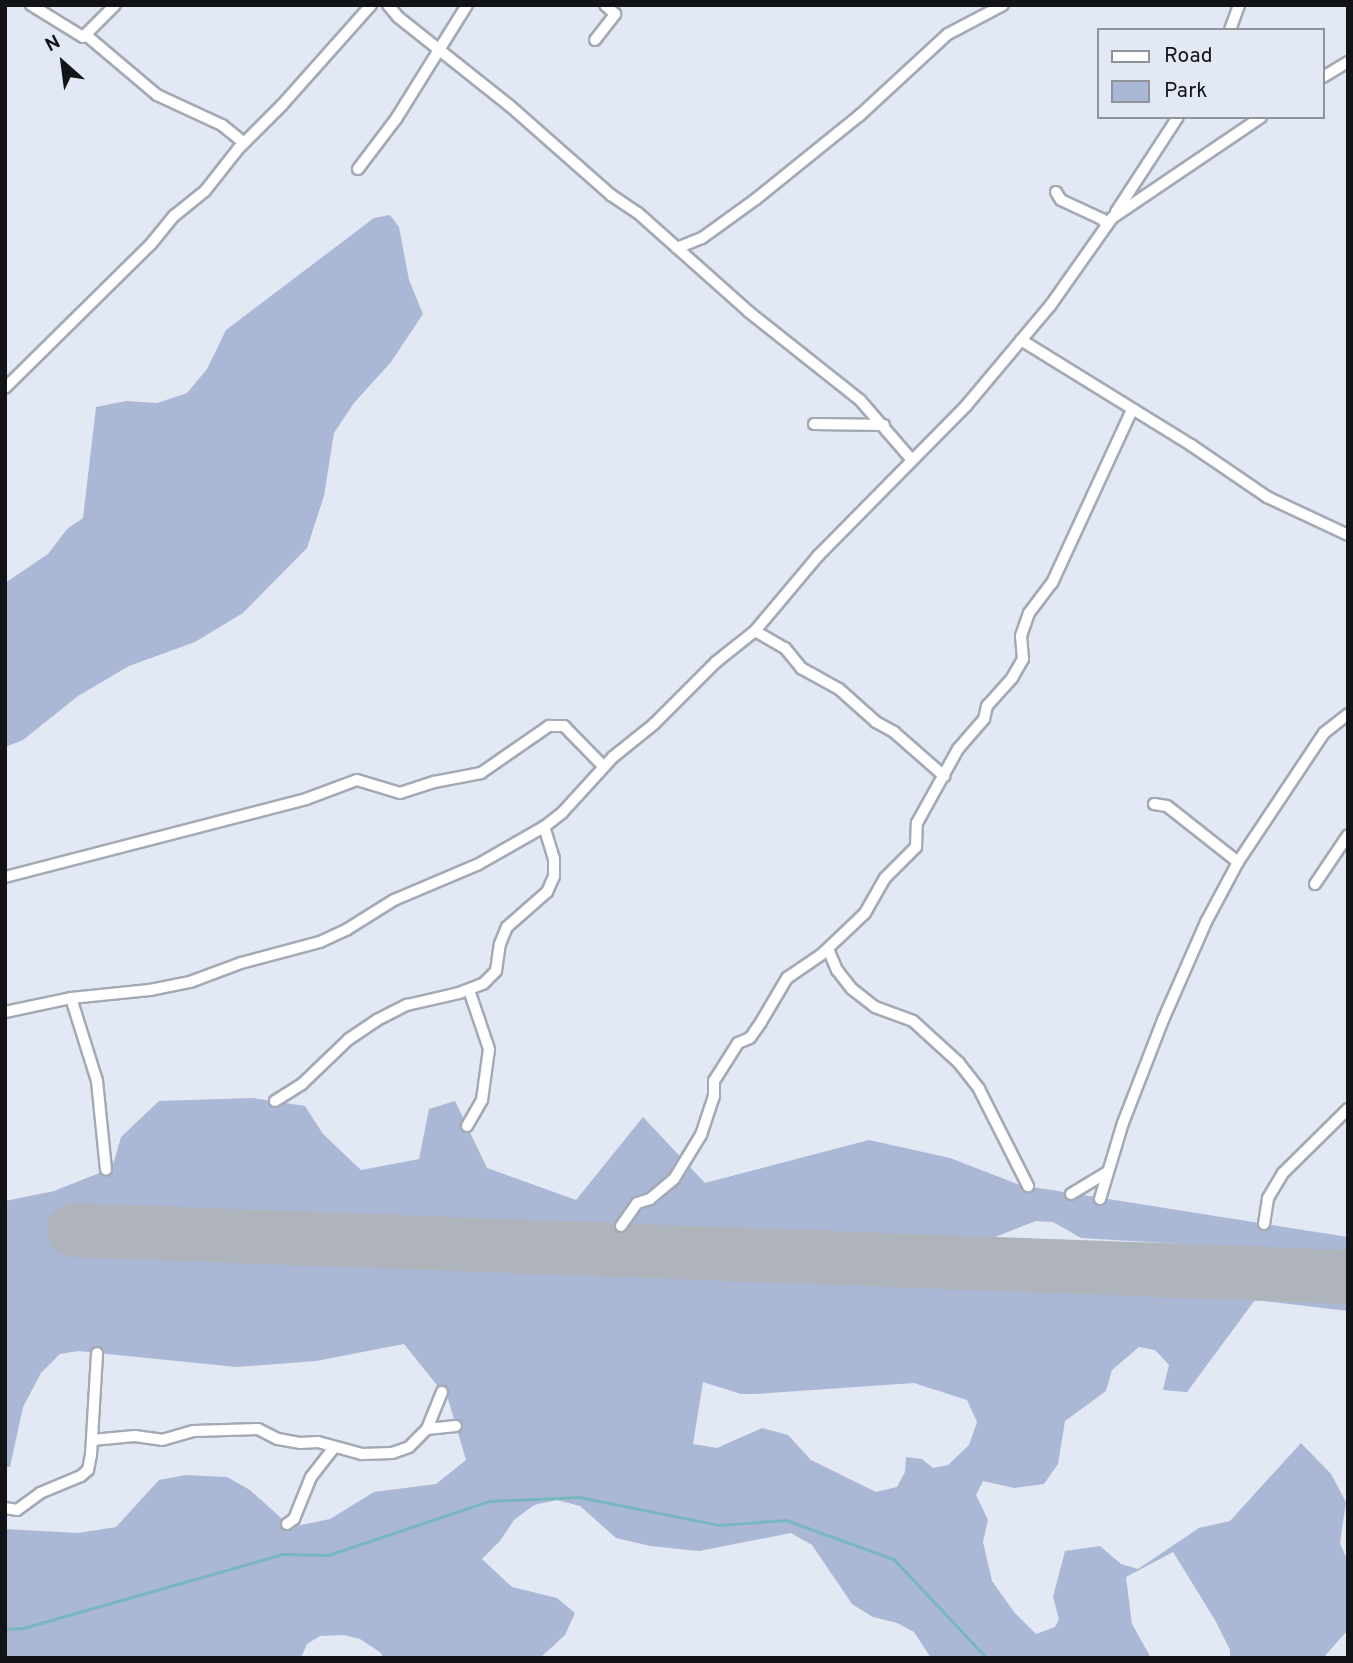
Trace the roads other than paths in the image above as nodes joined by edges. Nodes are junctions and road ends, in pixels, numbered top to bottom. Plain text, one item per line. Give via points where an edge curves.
1 (31, 5) edge
2 (116, 5) edge
3 (371, 5) edge
4 (388, 5) edge
5 (467, 5) edge
6 (606, 5) edge
7 (1003, 5) edge
8 (1239, 5) edge
9 (1231, 28) edge
10 (86, 35) junction
11 (595, 40) dead end
12 (440, 47) junction
13 (1348, 62) edge
14 (1325, 76) edge
15 (1177, 119) edge
16 (1258, 119) edge
17 (244, 143) junction
18 (358, 169) dead end
19 (1056, 192) dead end
20 (1109, 222) junction
21 (677, 248) junction
22 (1021, 340) junction
23 (5, 388) edge
24 (1132, 410) junction
25 (814, 424) dead end
26 (884, 425) junction
27 (912, 460) junction
28 (1348, 535) edge
29 (755, 631) junction
30 (1348, 714) edge
31 (604, 767) junction
32 (944, 776) junction
33 (1154, 804) dead end
34 (544, 827) junction
35 (1348, 835) edge
36 (1238, 862) junction
37 (5, 877) edge
38 (1315, 884) dead end
39 (828, 949) junction
40 (468, 990) junction
41 (71, 998) junction
42 (5, 1012) edge
43 (275, 1101) dead end
44 (1348, 1109) edge
45 (467, 1126) dead end
46 (106, 1170) dead end
47 (1106, 1173) junction
48 (1028, 1186) dead end
49 (1071, 1194) dead end
50 (1100, 1199) dead end
51 (1264, 1224) dead end
52 (621, 1226) dead end
53 (97, 1353) dead end
54 (442, 1392) dead end
55 (456, 1426) dead end
56 (427, 1429) junction
57 (92, 1440) junction
58 (334, 1448) junction
59 (5, 1508) edge
60 (287, 1524) dead end

1 - 10 street via 74,34
2 - 10 street
3 - 17 street
4 - 12 street
5 - 12 street
6 - 11 street via 615,13
7 - 21 street via 948,34 859,116 756,200 702,238
8 - 9 street
10 - 17 street via 157,95 222,125
12 - 18 street via 396,119
12 - 21 street
13 - 14 street
15 - 20 street
16 - 20 street
17 - 23 street via 205,191 174,216
19 - 20 street via 1061,200
20 - 22 street
21 - 26 street
22 - 24 street
22 - 27 street via 966,406
24 - 28 street via 1267,497
24 - 32 street via 1052,583 1029,613 1021,636 1023,659 988,706 984,719 958,749
25 - 26 street
26 - 27 street
27 - 29 street via 818,556
29 - 31 street
29 - 32 street via 790,652 801,668 839,690
30 - 36 street via 1324,733
31 - 34 street
31 - 37 street via 564,726 549,726 481,773 400,793 358,780 306,799
32 - 39 street via 917,823 916,847 885,878 864,913
33 - 36 street via 1167,806
34 - 40 street via 554,859 551,884 507,927 496,971
34 - 41 street via 477,865 394,900 320,942 190,982
35 - 38 street
36 - 47 street via 1163,1020
39 - 48 street via 837,971 852,989 875,1007 912,1021 959,1063 979,1088
39 - 52 street via 787,978 750,1038 738,1043 714,1081 714,1096 701,1135 674,1179 638,1203
40 - 43 street via 407,1005 377,1020
40 - 45 street via 489,1049 482,1100
41 - 42 street
41 - 46 street via 97,1081
44 - 51 street via 1283,1173 1268,1198
47 - 49 street
47 - 50 street
53 - 57 street
54 - 56 street
55 - 56 street
56 - 58 street via 409,1447 392,1453 362,1454
57 - 58 street via 135,1436 162,1440 194,1431 258,1429 278,1439 318,1441
57 - 59 street via 88,1470 81,1476 40,1493 17,1510
58 - 60 street via 311,1477 294,1519

